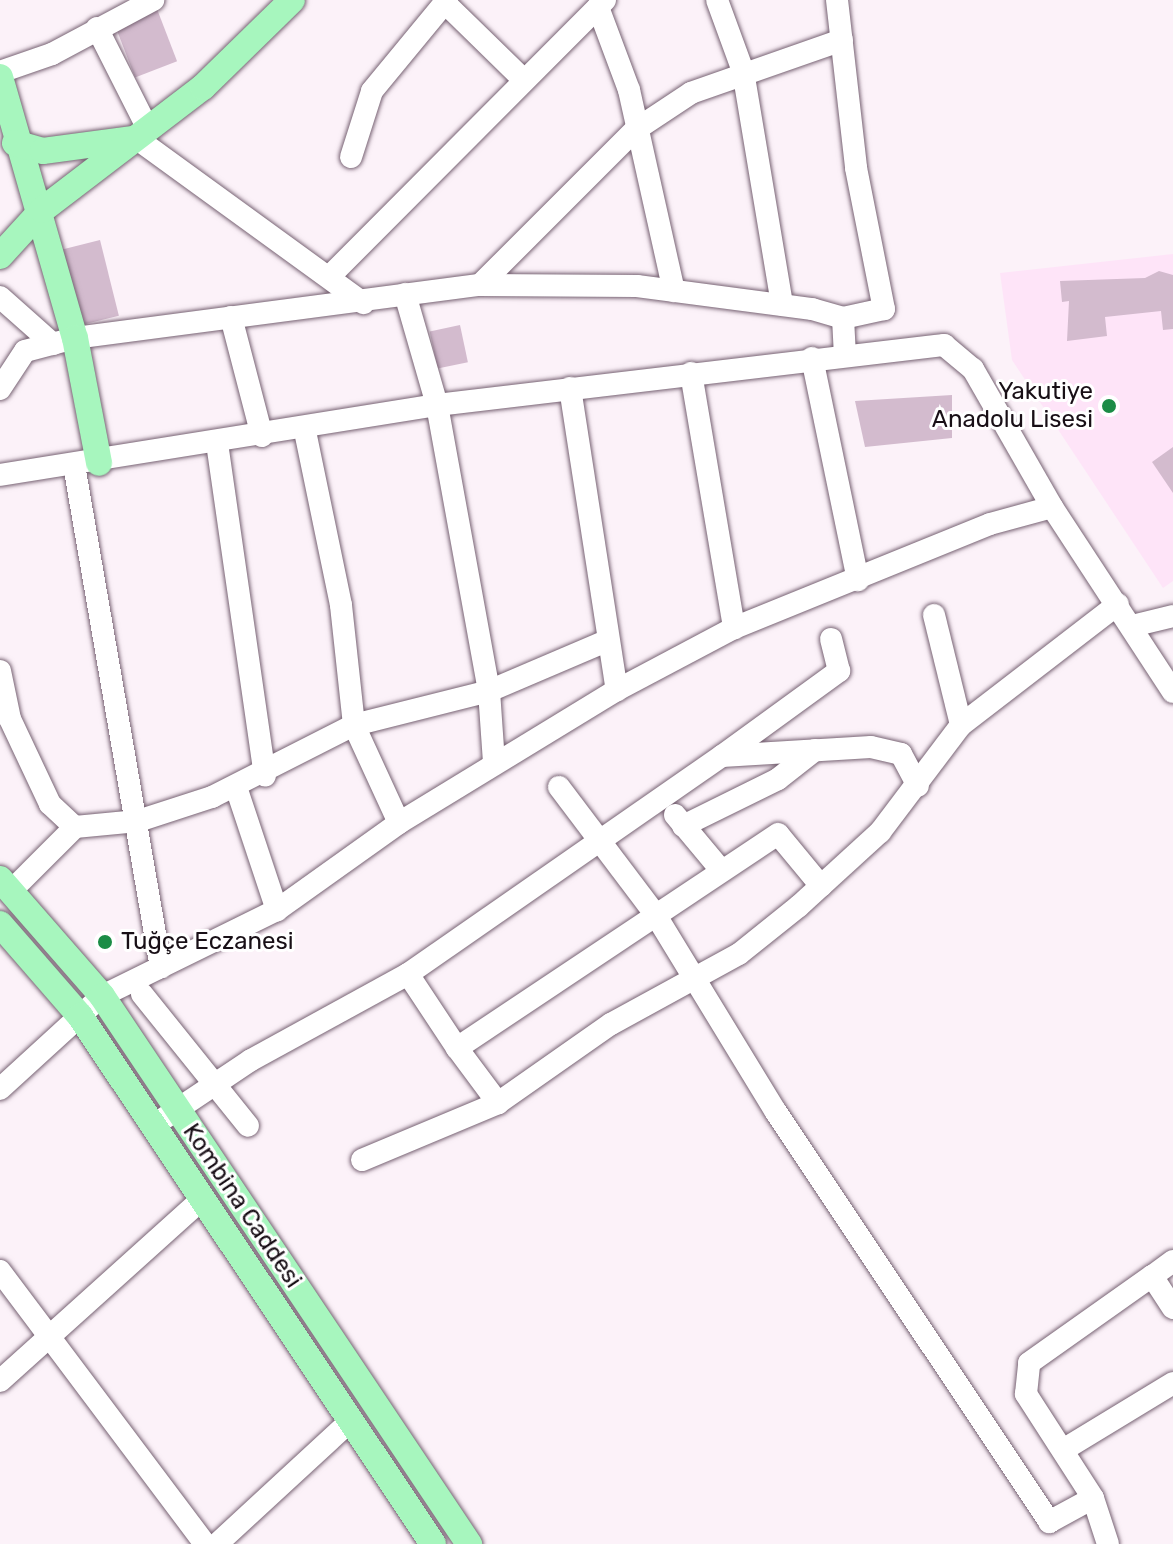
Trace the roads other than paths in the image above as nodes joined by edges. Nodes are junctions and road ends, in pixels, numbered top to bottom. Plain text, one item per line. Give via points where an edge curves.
1 (153, 0) edge
2 (717, 0) edge
3 (837, 0) edge
4 (446, 2) edge
5 (281, 3) edge
6 (601, 4) edge
7 (97, 28) junction
8 (842, 40) junction
9 (743, 71) junction
10 (0, 74) edge
11 (524, 80) junction
12 (635, 130) junction
13 (142, 134) junction
14 (15, 143) junction
15 (351, 157) dead end
16 (42, 210) junction
17 (0, 256) edge
18 (329, 277) junction
19 (480, 285) junction
20 (674, 291) junction
21 (405, 294) junction
22 (0, 297) edge
23 (363, 303) junction
24 (782, 305) junction
25 (231, 317) junction
26 (843, 318) junction
27 (64, 341) junction
28 (845, 354) junction
29 (812, 358) junction
30 (691, 373) junction
31 (570, 388) junction
32 (0, 389) edge
33 (437, 405) junction
34 (305, 431) junction
35 (262, 436) junction
36 (217, 443) junction
37 (86, 464) junction
38 (0, 475) edge
39 (1052, 507) junction
40 (858, 580) junction
41 (1118, 604) junction
42 (934, 615) dead end
43 (1173, 616) edge
44 (1132, 626) junction
45 (734, 628) junction
46 (831, 639) dead end
47 (606, 641) junction
48 (0, 671) edge
49 (617, 690) junction
50 (489, 691) junction
51 (1173, 692) edge
52 (5, 719) edge
53 (354, 725) junction
54 (961, 725) junction
55 (815, 750) junction
56 (722, 756) junction
57 (494, 763) junction
58 (265, 776) junction
59 (918, 786) junction
60 (236, 787) junction
61 (559, 787) dead end
62 (664, 801) junction
63 (138, 821) junction
64 (399, 823) junction
65 (683, 826) junction
66 (75, 827) junction
67 (600, 839) junction
68 (721, 870) junction
69 (6, 885) edge
70 (821, 886) junction
71 (277, 910) junction
72 (655, 914) junction
73 (0, 924) edge
74 (161, 968) junction
75 (408, 974) junction
76 (695, 978) junction
77 (142, 994) dead end
78 (102, 996) junction
79 (80, 1016) junction
80 (457, 1048) junction
81 (219, 1081) junction
82 (0, 1089) edge
83 (498, 1103) junction
84 (178, 1111) junction
85 (154, 1125) junction
86 (248, 1126) dead end
87 (362, 1160) dead end
88 (202, 1199) junction
89 (1173, 1261) edge
90 (0, 1271) edge
91 (1152, 1276) junction
92 (1173, 1308) edge
93 (51, 1334) junction
94 (0, 1381) edge
95 (1173, 1383) edge
96 (349, 1422) junction
97 (1063, 1450) junction
98 (1093, 1498) junction
99 (205, 1544) edge
100 (217, 1544) edge
101 (433, 1544) edge
102 (469, 1544) edge
103 (1108, 1544) edge

1 - 7 street
2 - 9 street
3 - 8 street
4 - 11 street
4 - 15 street via 372,91
5 - 13 main road
6 - 11 street
6 - 12 street
7 - 10 street via 52,54
7 - 13 street
8 - 9 street
8 - 26 street via 856,168 884,309
9 - 12 street via 691,93
9 - 24 street
10 - 14 main road
11 - 18 street
12 - 19 street
12 - 20 street
13 - 14 main road via 43,151
13 - 16 main road
13 - 18 street
14 - 16 main road
16 - 17 main road
16 - 27 main road
18 - 23 street
19 - 20 street
19 - 21 street
20 - 24 street
21 - 23 street
21 - 33 street
22 - 27 street
23 - 25 street
24 - 26 street
25 - 27 street
25 - 35 street
26 - 28 street
27 - 32 street via 25,351
27 - 37 main road
28 - 29 street
28 - 39 street via 944,345 973,369
29 - 30 street
29 - 40 street
30 - 31 street
30 - 45 street
31 - 33 street
31 - 47 street
33 - 34 street
33 - 50 street
34 - 35 street
34 - 53 street via 341,605
35 - 36 street
36 - 37 street
36 - 58 street
37 - 38 street
37 - 63 street
39 - 40 street
39 - 41 street
40 - 45 street
41 - 44 street
41 - 54 street
42 - 54 street
43 - 44 street
44 - 51 street
45 - 49 street
46 - 56 street via 839,671
47 - 49 street
47 - 50 street
48 - 52 street
49 - 57 street
50 - 53 street
50 - 57 street
52 - 66 street via 50,804
53 - 58 street
53 - 64 street
54 - 59 street
55 - 56 street
55 - 59 street via 901,754
55 - 65 street via 778,779
56 - 62 street
57 - 64 street
58 - 60 street
59 - 70 street
60 - 63 street
60 - 71 street
61 - 67 street
62 - 65 street
62 - 67 street
63 - 66 street
63 - 74 street
64 - 71 street
65 - 68 street
66 - 69 street
67 - 72 street
67 - 75 street
68 - 70 street via 778,834
68 - 72 street
69 - 78 main road, Kombina Caddesi
70 - 76 street via 739,954
71 - 74 street
72 - 76 street
72 - 80 street
73 - 79 main road, Kombina Caddesi
74 - 78 street
75 - 80 street
75 - 81 street
76 - 83 street via 611,1024
76 - 98 street via 776,1112 1049,1522
77 - 81 street
78 - 79 street
78 - 84 main road, Kombina Caddesi
79 - 82 street
79 - 85 main road, Kombina Caddesi
80 - 83 street
81 - 84 street
81 - 86 street
83 - 87 street
84 - 85 street
84 - 102 main road, Kombina Caddesi
85 - 88 main road, Kombina Caddesi
88 - 93 street
88 - 96 main road, Kombina Caddesi
89 - 91 street
90 - 93 street
91 - 92 street
91 - 97 street via 1029,1363 1026,1394
93 - 94 street
93 - 99 street
95 - 97 street
96 - 100 street
96 - 101 main road, Kombina Caddesi
97 - 98 street
98 - 103 street

